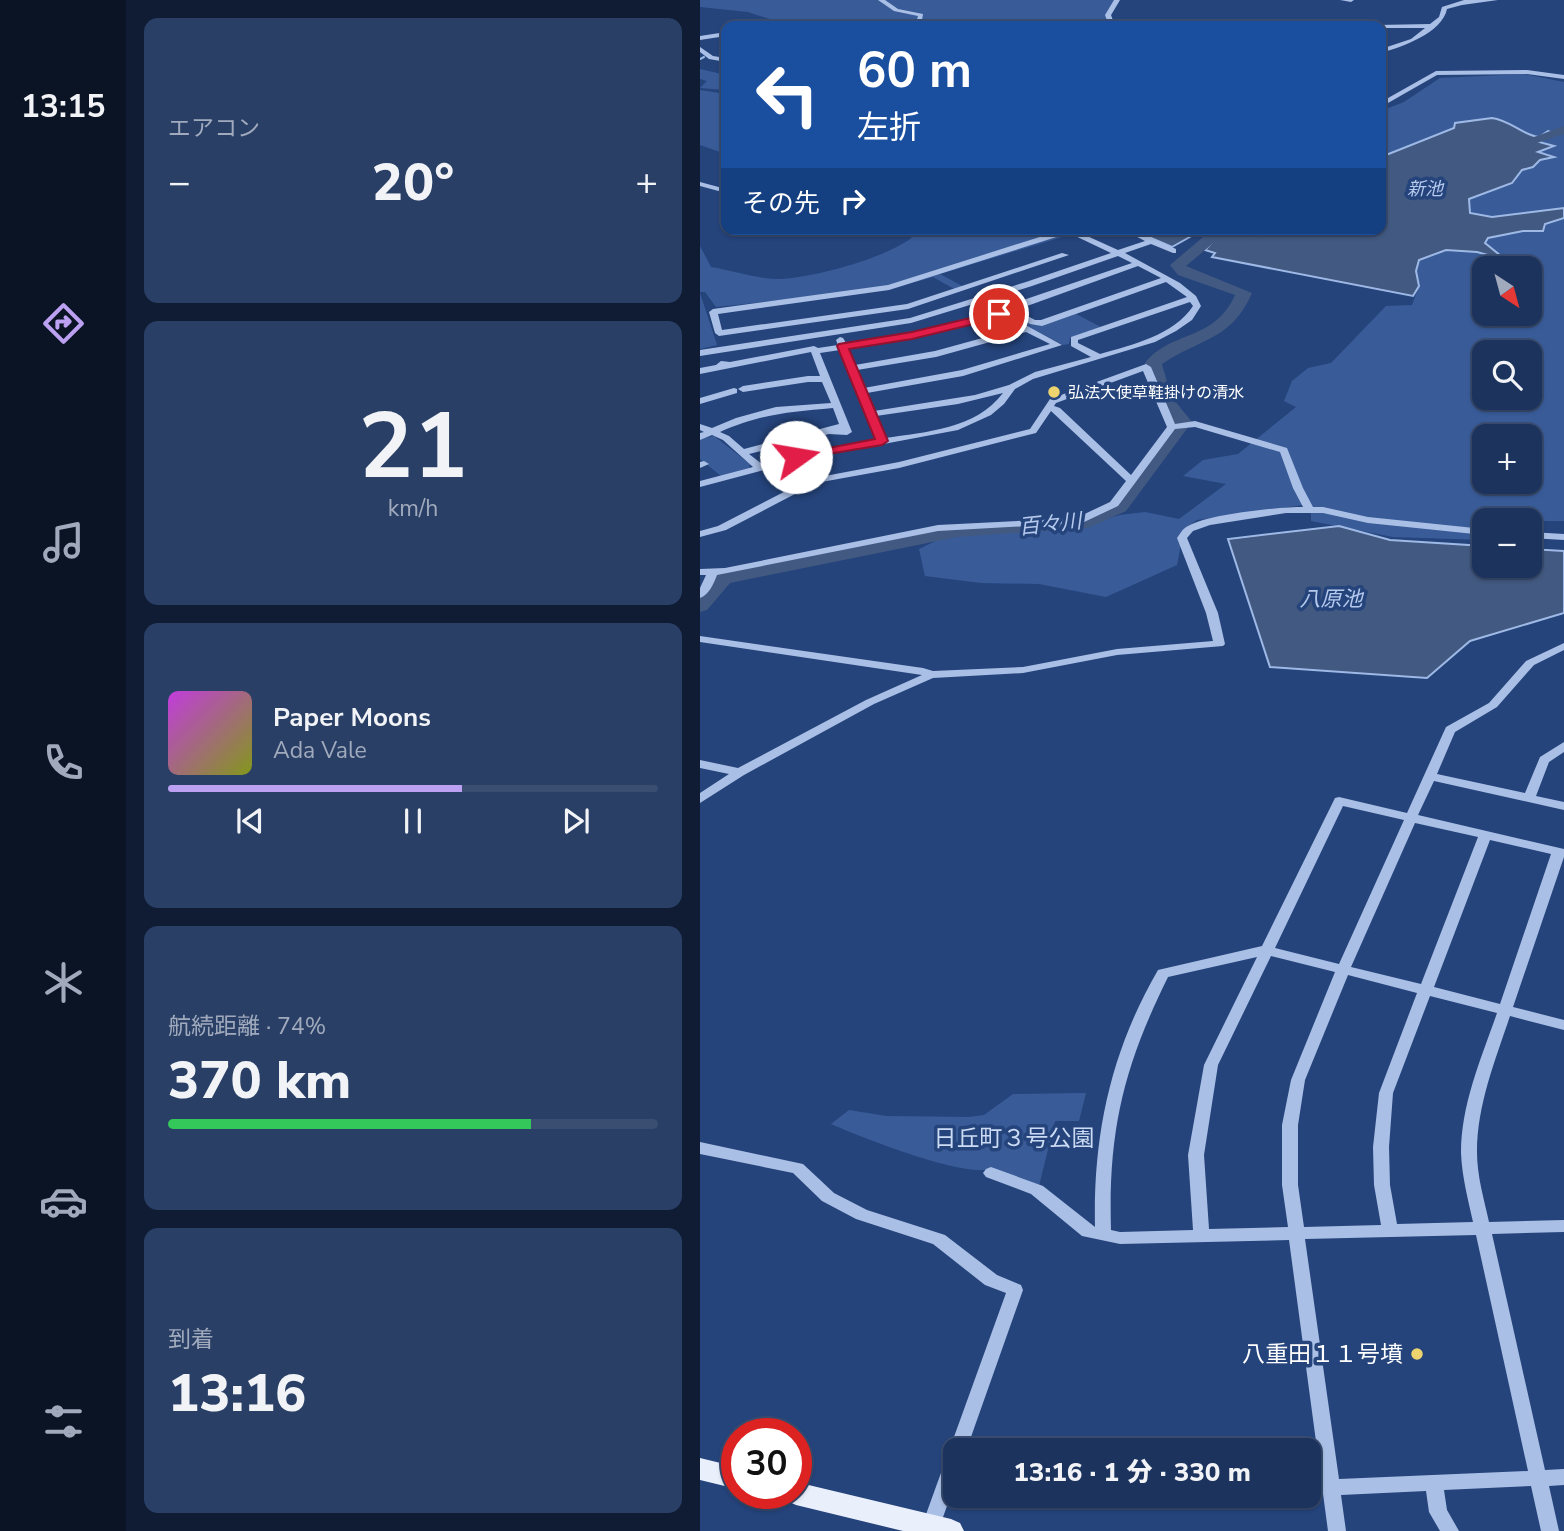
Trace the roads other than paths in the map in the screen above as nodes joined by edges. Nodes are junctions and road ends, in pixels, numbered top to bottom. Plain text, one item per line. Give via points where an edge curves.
1 (881, 0) edge
2 (1117, 0) edge
3 (1343, 0) edge
4 (1351, 0) edge
5 (1495, 0) edge
6 (1467, 1) edge
7 (919, 21) edge
8 (1110, 21) edge
9 (1386, 26) edge
10 (1431, 26) junction
11 (721, 35) edge
12 (700, 38) edge
13 (700, 49) edge
14 (1386, 49) edge
15 (721, 59) edge
16 (1564, 77) edge
17 (1386, 101) edge
18 (700, 184) edge
19 (721, 190) edge
20 (1057, 235) edge
21 (1082, 235) edge
22 (1139, 235) edge
23 (1152, 241) junction
24 (1037, 242) junction
25 (1173, 251) dead end
26 (1116, 253) junction
27 (1138, 263) junction
28 (939, 272) junction
29 (1167, 279) junction
30 (968, 288) junction
31 (1193, 298) junction
32 (821, 299) junction
33 (831, 319) junction
34 (1026, 329) junction
35 (837, 332) junction
36 (843, 347) junction
37 (700, 353) edge
38 (816, 353) junction
39 (1098, 357) junction
40 (852, 368) junction
41 (700, 372) edge
42 (825, 377) junction
43 (1012, 387) junction
44 (738, 390) joint
45 (861, 391) junction
46 (700, 401) edge
47 (836, 402) junction
48 (1050, 408) junction
49 (872, 414) junction
50 (1172, 426) junction
51 (700, 427) edge
52 (711, 431) junction
53 (700, 437) edge
54 (882, 441) junction
55 (744, 452) junction
56 (760, 468) junction
57 (1131, 480) junction
58 (700, 484) edge
59 (1310, 510) junction
60 (1472, 531) edge
61 (700, 534) edge
62 (1542, 535) edge
63 (1564, 537) edge
64 (706, 573) edge
65 (700, 595) edge
66 (700, 639) edge
67 (1564, 646) edge
68 (931, 676) junction
69 (1564, 746) edge
70 (700, 764) edge
71 (740, 772) junction
72 (1430, 776) junction
73 (700, 799) edge
74 (1529, 799) junction
75 (1564, 806) edge
76 (1412, 817) junction
77 (1485, 835) junction
78 (1561, 852) edge
79 (1266, 950) junction
80 (1343, 970) junction
81 (1424, 989) junction
82 (1502, 1010) junction
83 (1564, 1025) edge
84 (700, 1148) edge
85 (992, 1173) dead end
86 (1564, 1226) edge
87 (1482, 1228) junction
88 (1390, 1231) junction
89 (1296, 1233) junction
90 (1104, 1235) junction
91 (1201, 1236) junction
92 (961, 1438) edge
93 (700, 1469) edge
94 (721, 1474) edge
95 (1538, 1477) junction
96 (1564, 1477) edge
97 (1434, 1483) junction
98 (1330, 1487) junction
99 (812, 1497) edge
100 (943, 1505) edge
101 (937, 1529) edge
102 (1337, 1531) edge
103 (1450, 1531) edge
104 (1550, 1531) edge

1 - 7 street via 896,10 921,15
2 - 8 street via 1108,15
3 - 4 street
5 - 6 street
6 - 10 street via 1444,8 1442,18
9 - 10 street
10 - 14 street via 1413,40
11 - 12 street
13 - 15 street
16 - 17 street via 1527,72 1436,73
18 - 19 street
20 - 24 street
21 - 26 street
22 - 23 street
23 - 25 street
23 - 26 street
24 - 28 street
24 - 30 street via 1065,256
26 - 27 street
26 - 35 street via 933,314
27 - 29 street
27 - 29 street via 1011,311 1042,323
28 - 30 street
28 - 32 street
29 - 31 street
30 - 33 street via 908,306
31 - 39 street via 1196,310 1187,323
31 - 39 street via 1074,339 1074,344
32 - 33 street
32 - 33 street via 713,312 719,332
33 - 35 street
34 - 36 street via 991,314 928,332
34 - 40 street via 936,354
34 - 45 street via 1058,345 963,373
35 - 36 street
35 - 37 street
36 - 38 street
36 - 40 street
38 - 41 street
38 - 42 street
39 - 43 street via 1034,375
40 - 45 street
42 - 44 street
42 - 47 street
43 - 49 street
43 - 54 street via 997,408 971,422
44 - 46 street
45 - 49 street
47 - 52 street via 766,412
47 - 55 street via 847,432 829,431
48 - 50 street via 1053,401 1081,389 1146,367
48 - 57 street
48 - 61 street via 1032,431 899,465 813,481 722,528
49 - 54 street
50 - 57 street
50 - 59 street via 1195,424 1283,450 1294,471 1296,492
51 - 52 street
52 - 53 street
52 - 55 street
54 - 56 street
55 - 56 street
56 - 58 street
57 - 64 street via 1114,503 1078,521 937,528
59 - 60 street
59 - 68 street via 1208,522 1189,529 1182,538 1212,613 1219,644 1117,652 1023,670
62 - 63 street
64 - 65 street
66 - 68 street via 923,671
67 - 72 street via 1530,663 1493,705 1454,726
68 - 71 street via 870,702
69 - 74 street via 1544,761
70 - 71 street
71 - 73 street
72 - 74 street
72 - 76 street
74 - 75 street
76 - 77 street
76 - 79 street via 1339,801
76 - 80 street
77 - 78 street
77 - 81 street
78 - 82 street
79 - 80 street
79 - 90 street via 1163,973 1128,1043 1112,1096 1101,1174
79 - 91 street via 1216,1051 1208,1081 1196,1155
80 - 81 street
80 - 89 street via 1294,1096 1289,1159
81 - 82 street
81 - 88 street via 1390,1079 1381,1120 1382,1185
82 - 83 street
82 - 87 street via 1474,1102 1470,1132 1471,1177
84 - 92 street via 798,1168 828,1197 862,1214 939,1239 991,1280 1015,1290
85 - 90 street via 1037,1191 1088,1232
86 - 87 street
87 - 88 street
87 - 95 street
88 - 89 street
89 - 91 street
89 - 98 street
90 - 91 street
93 - 94 main road
95 - 96 street
95 - 97 street
95 - 104 street
97 - 98 street
97 - 103 street via 1438,1512
98 - 102 street
99 - 101 main road
100 - 101 street

